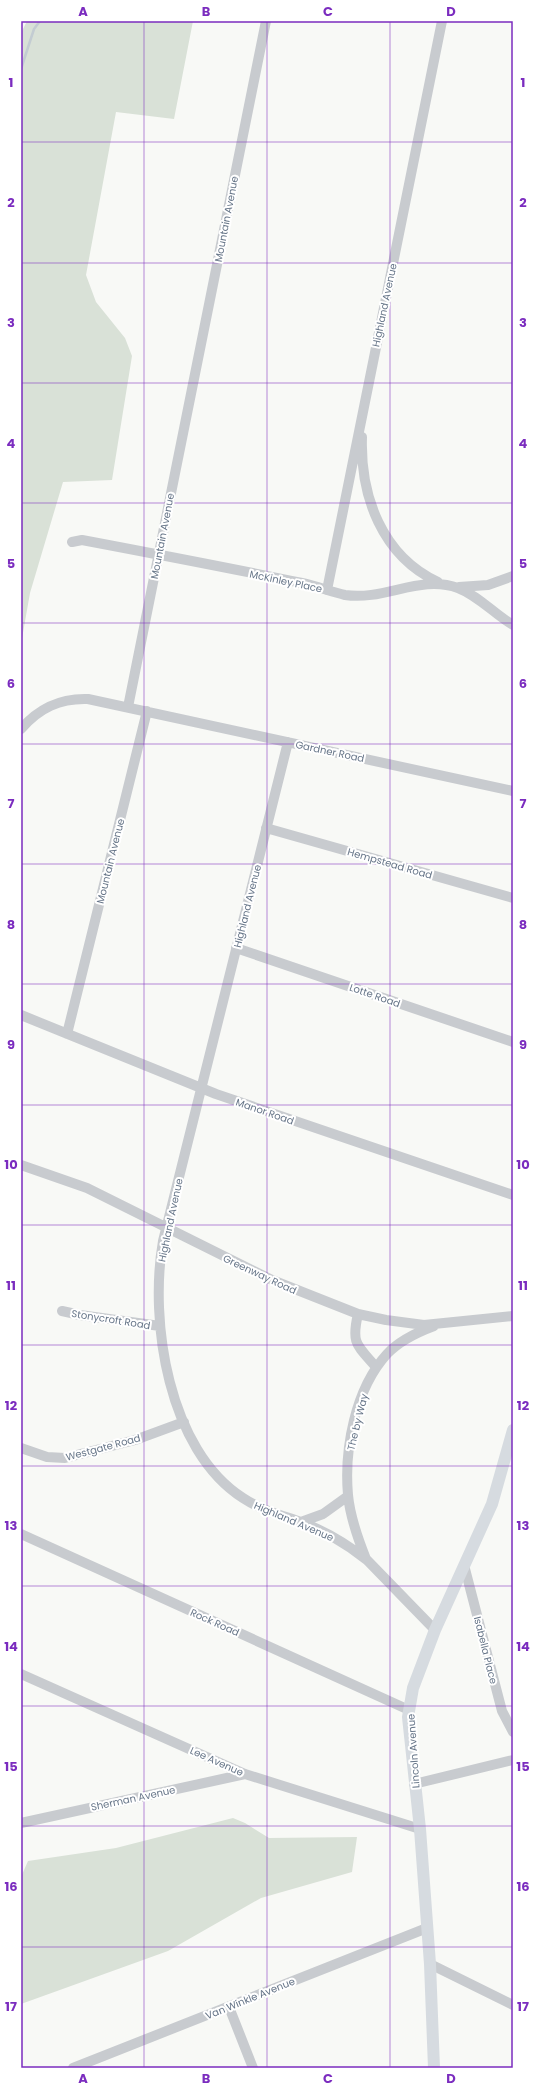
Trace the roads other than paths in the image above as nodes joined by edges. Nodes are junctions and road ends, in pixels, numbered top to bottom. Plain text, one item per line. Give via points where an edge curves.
1 (266, 21) edge
2 (442, 21) edge
3 (363, 411) junction
4 (72, 542) dead end
5 (158, 554) junction
6 (513, 576) edge
7 (446, 585) junction
8 (327, 590) junction
9 (513, 625) edge
10 (128, 707) junction
11 (147, 711) junction
12 (21, 729) edge
13 (288, 742) junction
14 (513, 791) edge
15 (266, 828) junction
16 (513, 898) edge
17 (236, 948) junction
18 (21, 1015) edge
19 (67, 1034) junction
20 (513, 1042) edge
21 (201, 1088) junction
22 (21, 1165) edge
23 (513, 1195) edge
24 (166, 1228) junction
25 (62, 1311) dead end
26 (358, 1314) junction
27 (513, 1316) edge
28 (446, 1323) junction
29 (160, 1326) junction
30 (376, 1367) junction
31 (184, 1422) junction
32 (513, 1430) edge
33 (21, 1448) edge
34 (348, 1496) junction
35 (301, 1522) junction
36 (21, 1534) edge
37 (367, 1560) junction
38 (464, 1565) junction
39 (435, 1630) junction
40 (21, 1674) edge
41 (409, 1710) junction
42 (512, 1729) edge
43 (513, 1760) edge
44 (246, 1774) junction
45 (414, 1784) junction
46 (21, 1823) edge
47 (420, 1829) junction
48 (427, 1928) junction
49 (430, 1964) junction
50 (513, 2005) edge
51 (228, 2007) junction
52 (73, 2068) edge
53 (253, 2068) edge
54 (434, 2068) edge

1 - 5 street, Mountain Avenue
2 - 3 street, Highland Avenue
3 - 7 street via 363,472 367,492 381,528 405,560 428,578
3 - 8 street, Highland Avenue
4 - 5 street, McKinley Place via 82,540
5 - 8 street, McKinley Place via 318,586
5 - 10 street, Mountain Avenue
6 - 7 street via 478,587
7 - 8 street, McKinley Place via 421,584 376,595 347,595
7 - 9 street, McKinley Place via 467,592
10 - 11 street
10 - 12 street via 88,699 60,702 40,712
11 - 13 street, Gardner Road
11 - 19 street, Mountain Avenue
13 - 14 street, Gardner Road
13 - 15 street, Highland Avenue
15 - 16 street, Hempstead Road
15 - 17 street, Highland Avenue
17 - 20 street, Lotte Road
17 - 21 street, Highland Avenue
18 - 19 street, Manor Road
19 - 21 street, Manor Road
21 - 23 street, Manor Road
21 - 24 street, Highland Avenue
22 - 24 street, Greenway Road via 87,1188
24 - 26 street, Greenway Road via 272,1280
24 - 29 street, Highland Avenue via 159,1274
25 - 29 street, Stonycroft Road
26 - 28 street, Greenway Road via 404,1323
26 - 30 street via 354,1332 357,1345
27 - 28 street, Greenway Road
28 - 30 street, The by Way via 402,1341
29 - 31 street, Highland Avenue via 171,1384
30 - 34 street, The by Way via 364,1392 354,1426 348,1465
31 - 33 street, Westgate Road via 135,1440 65,1458 47,1457
31 - 35 street, Highland Avenue via 198,1450 226,1485 260,1508
32 - 38 main road, Lincoln Avenue via 492,1504
34 - 35 street via 323,1514
34 - 37 street, The by Way via 358,1537
35 - 37 street, Highland Avenue via 338,1539
36 - 41 street, Rock Road
37 - 39 street, Highland Avenue
38 - 39 main road, Lincoln Avenue
38 - 42 street, Isabella Place via 502,1711
39 - 41 main road, Lincoln Avenue via 413,1688
40 - 44 street, Lee Avenue
41 - 45 main road, Lincoln Avenue
43 - 45 street
44 - 46 street, Sherman Avenue
44 - 47 street, Lee Avenue
45 - 47 main road, Lincoln Avenue
47 - 48 main road, Lincoln Avenue
48 - 49 main road, Lincoln Avenue
48 - 51 street, Van Winkle Avenue
49 - 50 street
49 - 54 main road, Lincoln Avenue
51 - 52 street, Van Winkle Avenue
51 - 53 street

